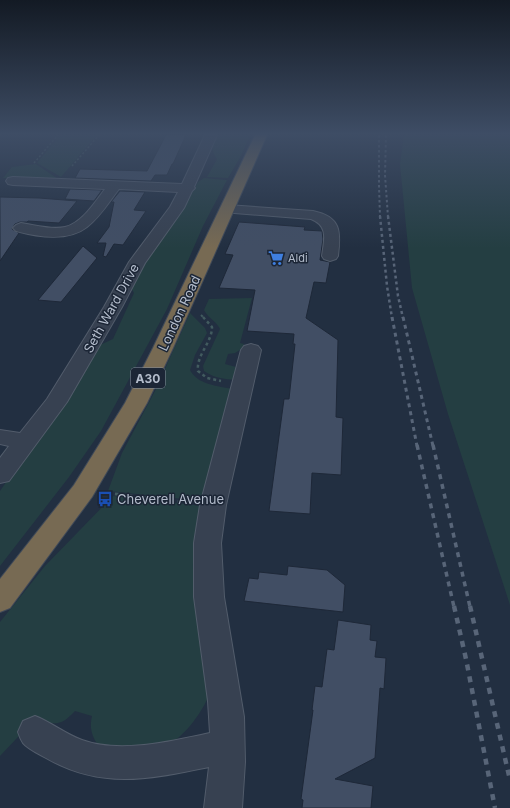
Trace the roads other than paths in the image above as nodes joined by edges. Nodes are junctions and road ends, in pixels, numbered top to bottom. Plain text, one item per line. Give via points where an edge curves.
1 (195, 173) edge
2 (244, 173) edge
3 (13, 181) dead end
4 (115, 185) junction
5 (188, 188) junction
6 (227, 209) junction
7 (21, 228) dead end
8 (330, 256) dead end
9 (251, 350) dead end
10 (0, 437) edge
11 (26, 442) junction
12 (0, 475) edge
13 (0, 600) edge
14 (35, 732) dead end
15 (227, 747) junction
16 (223, 808) edge

1 - 5 street, Seth Ward Drive
2 - 6 highway, London Road / A30
3 - 4 street
4 - 5 street
4 - 7 street via 84,223 74,229 63,232
5 - 11 street, Seth Ward Drive via 178,208 129,275 113,307 56,402
6 - 8 street via 319,216 331,226 333,232
6 - 13 highway, London Road / A30 via 136,402 83,491
9 - 15 street via 208,529 207,582 226,716
10 - 11 street
11 - 12 street, Seth Ward Drive
14 - 15 street via 66,751 114,764
15 - 16 street via 228,772

